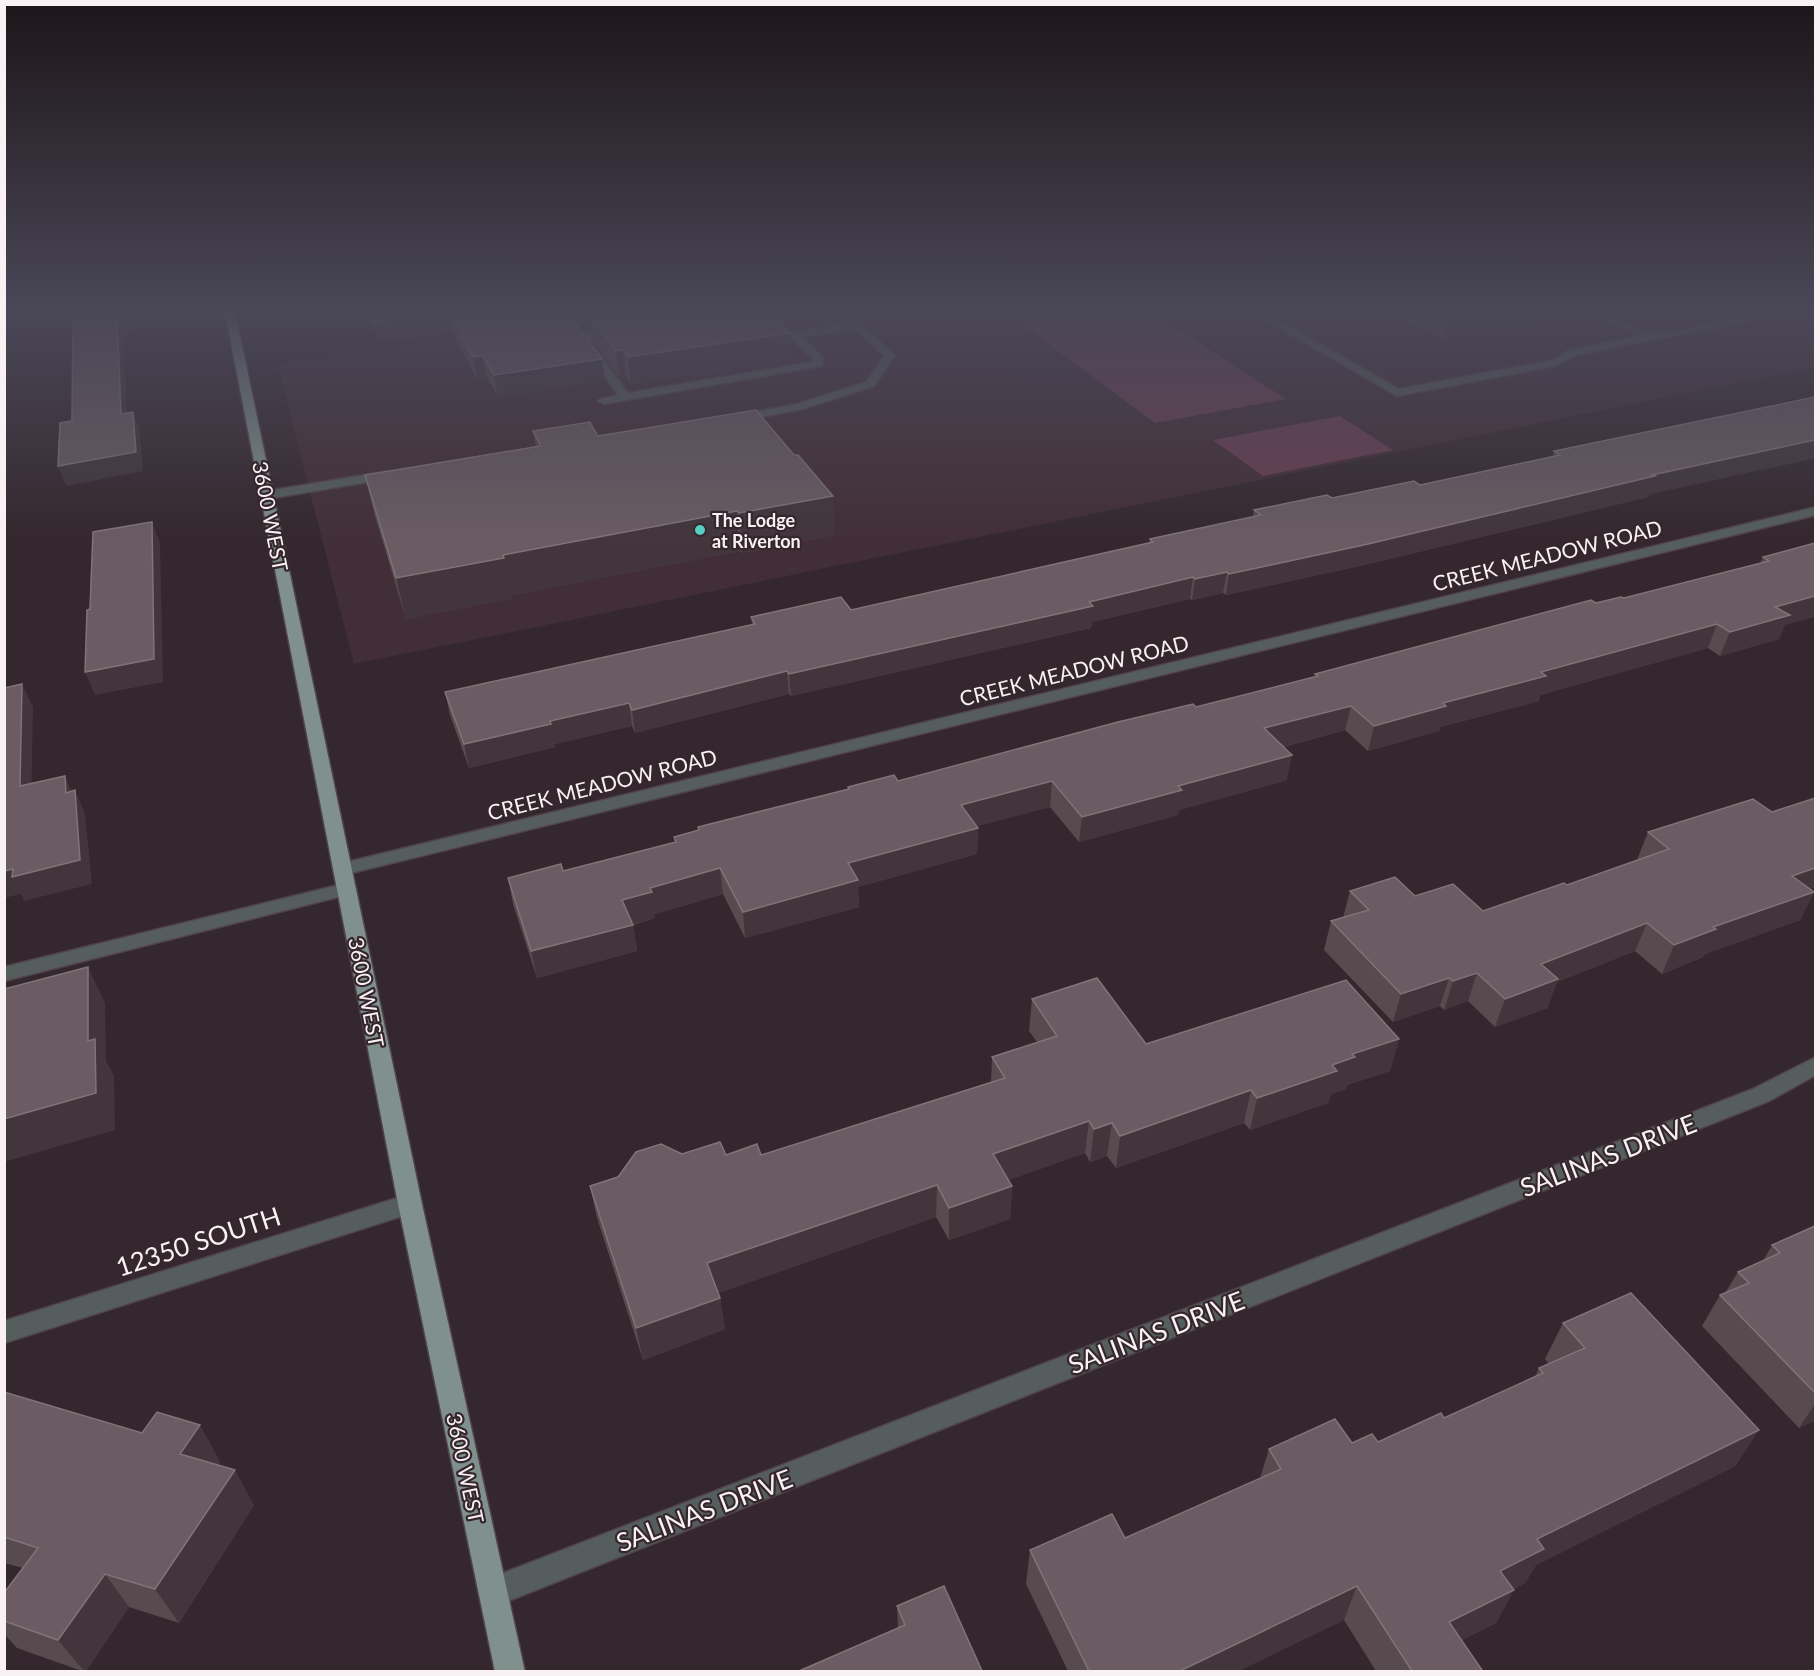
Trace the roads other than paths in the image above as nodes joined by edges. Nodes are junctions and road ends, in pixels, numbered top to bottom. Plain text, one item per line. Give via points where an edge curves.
1 (246, 390) edge
2 (620, 390) edge
3 (665, 390) edge
4 (851, 390) edge
5 (1393, 390) edge
6 (1413, 390) edge
7 (625, 397) junction
8 (604, 401) dead end
9 (720, 421) edge
10 (405, 473) edge
11 (267, 495) junction
12 (1815, 511) edge
13 (343, 869) junction
14 (347, 889) junction
15 (4, 974) edge
16 (1815, 1065) edge
17 (410, 1204) junction
18 (4, 1332) edge
19 (493, 1592) junction
20 (510, 1671) edge

1 - 11 main road, 3600 WEST
2 - 7 street
3 - 7 street
4 - 9 street via 799,407
5 - 6 street
7 - 8 street
10 - 11 street
11 - 13 main road, 3600 WEST
12 - 13 street, CREEK MEADOW ROAD
13 - 14 main road, 3600 WEST
14 - 15 street
14 - 17 main road, 3600 WEST
16 - 19 street, SALINAS DRIVE via 1761,1095
17 - 18 street, 12350 SOUTH
17 - 19 main road, 3600 WEST
19 - 20 main road, 3600 WEST

